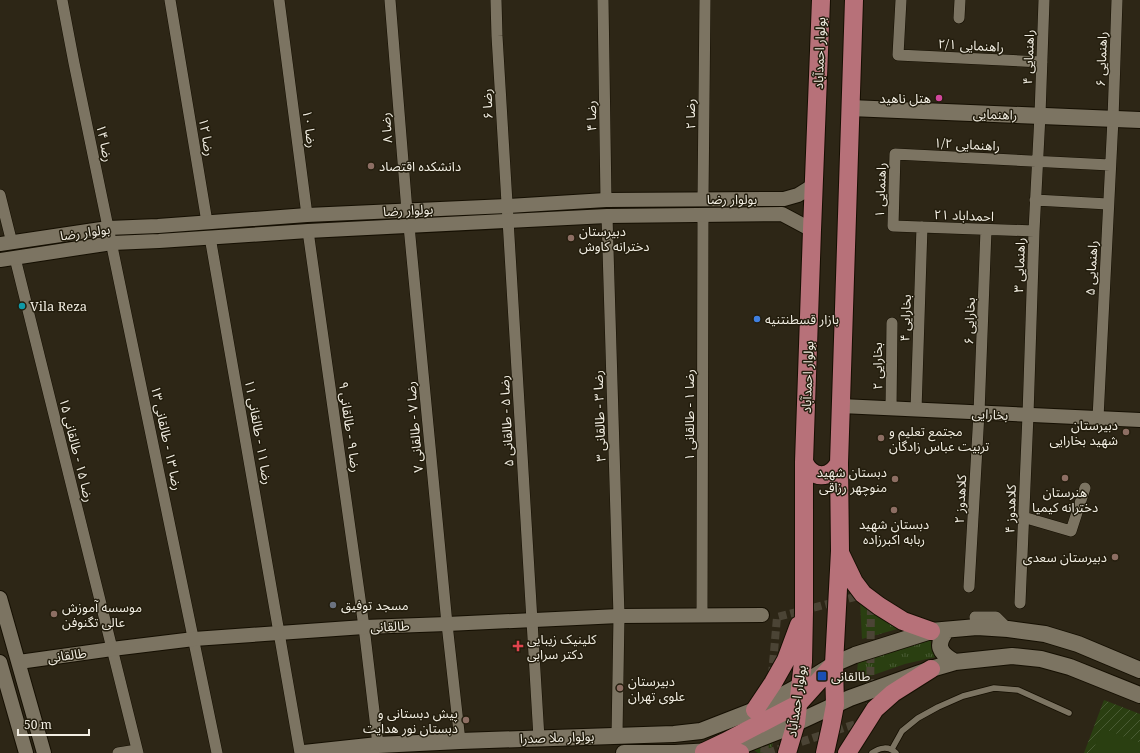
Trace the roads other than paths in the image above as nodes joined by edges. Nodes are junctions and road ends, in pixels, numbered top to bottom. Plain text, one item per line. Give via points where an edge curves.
1 (62, 0) edge
2 (170, 0) edge
3 (279, 0) edge
4 (390, 0) edge
5 (496, 0) edge
6 (603, 0) edge
7 (705, 0) edge
8 (821, 0) edge
9 (854, 0) edge
10 (901, 0) edge
11 (960, 0) edge
12 (1044, 0) edge
13 (1117, 0) edge
14 (959, 18) dead end
15 (1042, 62) junction
16 (850, 108) junction
17 (1040, 116) junction
18 (1113, 119) junction
19 (1140, 120) edge
20 (895, 154) joint
21 (1037, 162) junction
22 (1110, 165) junction
23 (814, 185) junction
24 (0, 194) edge
25 (704, 199) junction
26 (784, 199) junction
27 (606, 200) junction
28 (1035, 200) junction
29 (1108, 204) junction
30 (507, 206) junction
31 (407, 211) junction
32 (782, 214) junction
33 (307, 215) junction
34 (703, 215) junction
35 (607, 216) junction
36 (508, 221) junction
37 (207, 222) junction
38 (409, 226) junction
39 (893, 226) joint
40 (922, 227) junction
41 (108, 228) junction
42 (812, 230) junction
43 (986, 230) junction
44 (308, 231) junction
45 (1034, 232) junction
46 (210, 238) junction
47 (112, 243) junction
48 (6, 244) edge
49 (15, 258) junction
50 (0, 260) edge
51 (892, 323) dead end
52 (841, 406) junction
53 (891, 409) junction
54 (916, 410) junction
55 (979, 413) junction
56 (1028, 415) junction
57 (1098, 418) junction
58 (1140, 420) edge
59 (804, 462) junction
60 (839, 463) junction
61 (1085, 488) dead end
62 (1023, 517) junction
63 (840, 551) junction
64 (969, 588) dead end
65 (0, 598) edge
66 (1020, 603) dead end
67 (804, 612) junction
68 (702, 614) junction
69 (762, 615) dead end
70 (619, 616) junction
71 (532, 620) junction
72 (447, 624) junction
73 (364, 626) junction
74 (939, 631) junction
75 (280, 632) junction
76 (194, 639) junction
77 (112, 649) junction
78 (19, 662) junction
79 (955, 662) junction
80 (0, 664) edge
81 (834, 664) junction
82 (930, 668) junction
83 (1140, 670) edge
84 (801, 685) junction
85 (1140, 695) edge
86 (798, 704) junction
87 (835, 705) junction
88 (755, 710) junction
89 (1069, 713) dead end
90 (796, 723) junction
91 (701, 731) junction
92 (617, 735) junction
93 (538, 738) junction
94 (460, 741) junction
95 (378, 745) junction
96 (138, 751) edge
97 (894, 751) edge
98 (704, 752) junction
99 (735, 752) edge
100 (26, 753) edge
101 (44, 753) edge
102 (118, 753) edge
103 (217, 753) edge
104 (300, 753) edge
105 (304, 753) edge
106 (624, 753) edge
107 (649, 753) edge
108 (787, 753) edge
109 (825, 753) edge
110 (847, 753) edge
111 (872, 753) edge

1 - 41 street, رضا ۱۴
2 - 37 street, رضا ۱۲
3 - 33 street, رضا ۱۰
4 - 31 street, رضا ۸
5 - 30 street, رضا ۶
6 - 27 street, رضا ۴
7 - 25 street, رضا ۲
8 - 23 main road, بولوار احمدآباد
9 - 16 main road
10 - 15 street, راهنمایی ۲/۱ via 898,55
11 - 14 street
12 - 15 street, راهنمایی ۴
13 - 18 street, راهنمایی ۶
15 - 17 street, راهنمایی ۴
16 - 17 main road, راهنمایی
16 - 52 main road
17 - 18 main road, راهنمایی
17 - 21 street, راهنمایی ۳
18 - 19 main road, راهنمایی
18 - 22 street, راهنمایی ۵
20 - 21 street, راهنمایی ۱/۲
20 - 39 street, راهنمایی ۱
21 - 22 street, راهنمایی ۱/۲
21 - 28 street, راهنمایی ۳
22 - 29 street, راهنمایی ۵
23 - 26 street, بولوار رضا via 798,195
23 - 42 main road, بولوار احمدآباد
24 - 48 street
25 - 26 street, بولوار رضا
25 - 27 street, بولوار رضا
26 - 32 street via 789,205 786,213
27 - 30 street, بولوار رضا
28 - 29 street
28 - 45 street, راهنمایی ۳
29 - 57 street, راهنمایی ۵
30 - 31 street, بولوار رضا
30 - 36 street, رضا ۶
31 - 33 street, بولوار رضا
32 - 34 street, بولوار رضا
32 - 42 street, بولوار رضا
33 - 37 street, بولوار رضا
33 - 44 street
34 - 35 street, بولوار رضا
34 - 68 street, رضا ۱ - طالقانی ۱
35 - 36 street, بولوار رضا
35 - 70 street, رضا ۳ - طالقانی ۳
36 - 38 street, بولوار رضا
36 - 71 street, رضا ۵ - طالقانی ۵
37 - 41 street, بولوار رضا
38 - 44 street, بولوار رضا
38 - 72 street, رضا ۷ - طالقانی ۷
39 - 40 street, احمداباد ۲۱
40 - 43 street, احمداباد ۲۱
40 - 54 street, بخارایی ۴
41 - 47 street, رضا ۱۴
41 - 48 street, بولوار رضا
42 - 59 main road, بولوار احمدآباد
43 - 45 street, احمداباد ۲۱
43 - 55 street, بخارایی ۶
44 - 46 street, بولوار رضا
44 - 73 street, رضا ۹ - طالقانی ۹
45 - 56 street, راهنمایی ۳
46 - 47 street, بولوار رضا
46 - 75 street, رضا ۱۱ - طالقانی ۱۱
47 - 49 street, بولوار رضا
47 - 76 street, رضا ۱۳ - طالقانی ۱۳
49 - 50 street, بولوار رضا
49 - 77 street, رضا ۱۵ - طالقانی ۱۵
51 - 53 street, بخارایی ۲
52 - 53 street, بخارایی
52 - 60 main road
53 - 54 street, بخارایی
54 - 55 street, بخارایی
55 - 56 street, بخارایی
55 - 64 street, کلاهدوز ۲
56 - 57 street, بخارایی
56 - 62 street, کلاهدوز ۴
57 - 58 street, بخارایی
59 - 60 main road via 811,472 821,476 832,472
59 - 67 main road, بولوار احمدآباد
60 - 63 main road
61 - 62 street via 1071,531
62 - 66 street, کلاهدوز ۴
63 - 74 main road via 854,582 863,594 903,621
63 - 81 main road
65 - 78 street
67 - 84 main road, بولوار احمدآباد
67 - 88 main road via 786,660
68 - 69 street, طالقانی
68 - 70 street, طالقانی
70 - 71 street, طالقانی
70 - 92 street, رضا ۳ - طالقانی ۳
71 - 72 street, طالقانی
71 - 93 street, رضا ۵ - طالقانی ۵
72 - 73 street, طالقانی
72 - 94 street, رضا ۷ - طالقانی ۷
73 - 75 street, طالقانی
73 - 95 street, رضا ۹ - طالقانی ۹
74 - 79 main road via 941,652
74 - 81 main road, بولوار ملا صدرا via 855,655
74 - 83 main road, بولوار ملا صدرا via 976,626 1045,634 1078,644
75 - 76 street, طالقانی
75 - 104 street, رضا ۱۱ - طالقانی ۱۱
76 - 77 street, طالقانی
76 - 103 street, رضا ۱۳ - طالقانی ۱۳
77 - 78 street, طالقانی
77 - 96 street, رضا ۱۵ - طالقانی ۱۵
78 - 101 street
79 - 82 main road
79 - 85 main road via 1012,656 1041,659 1070,667
80 - 100 street
81 - 84 main road, بولوار ملا صدرا
81 - 86 main road
81 - 87 main road
82 - 87 main road
82 - 110 main road via 875,709
84 - 86 main road, بولوار احمدآباد
84 - 88 main road, بولوار ملا صدرا
86 - 90 main road, بولوار احمدآباد
86 - 98 main road
87 - 90 main road
87 - 109 main road
88 - 91 main road, بولوار ملا صدرا
89 - 97 lane via 1018,690 994,688 963,696 918,718 902,731
90 - 99 main road
90 - 108 main road, بولوار احمدآباد
91 - 92 main road, بولوار ملا صدرا
91 - 98 main road via 708,738
92 - 93 main road, بولوار ملا صدرا
93 - 94 main road, بولوار ملا صدرا
94 - 95 main road, بولوار ملا صدرا
95 - 105 main road, بولوار ملا صدرا
96 - 102 street
97 - 111 lane via 883,748
98 - 99 main road
98 - 107 main road
106 - 107 main road

